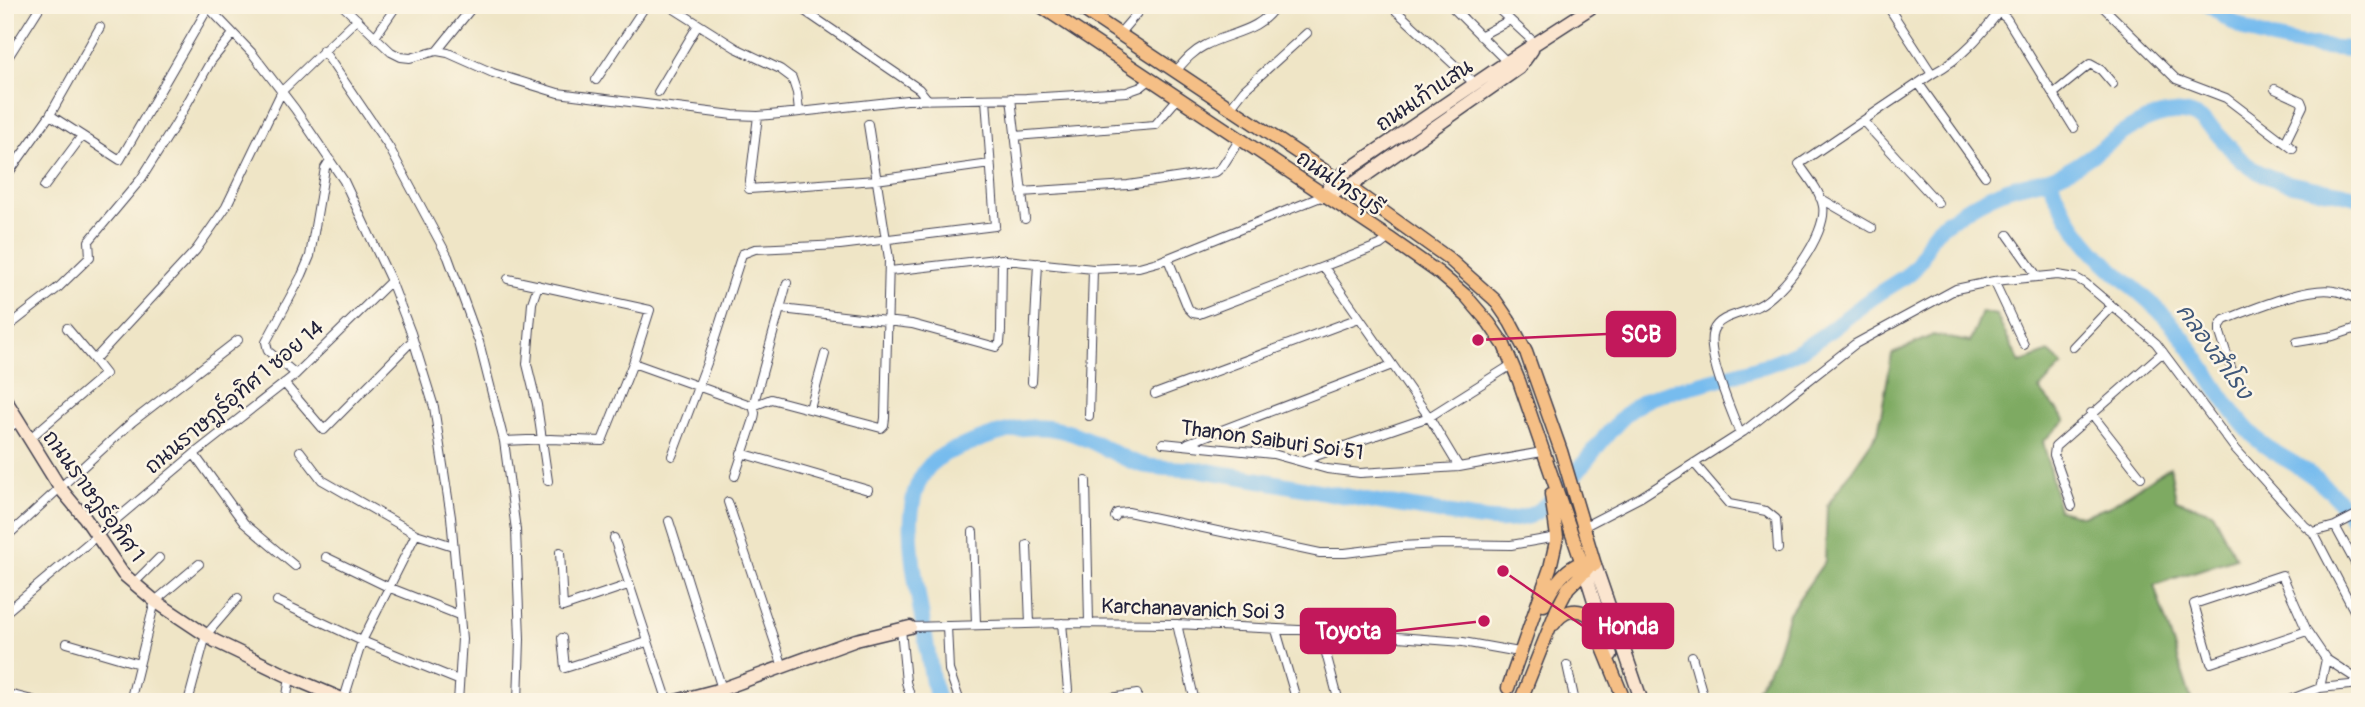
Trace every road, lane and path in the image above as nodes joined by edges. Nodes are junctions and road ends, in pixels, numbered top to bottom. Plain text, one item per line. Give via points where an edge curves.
1 (8, 5) edge
2 (41, 5) edge
3 (342, 5) edge
4 (397, 5) edge
5 (474, 5) edge
6 (646, 5) edge
7 (668, 5) edge
8 (796, 5) edge
9 (817, 5) edge
10 (1039, 5) edge
11 (1076, 5) edge
12 (1144, 5) edge
13 (1276, 5) edge
14 (1390, 5) edge
15 (1450, 5) edge
16 (1494, 5) edge
17 (1595, 5) edge
18 (1887, 5) edge
19 (2101, 5) edge
20 (207, 6) edge
21 (2002, 8) edge
22 (5, 10) edge
23 (810, 15) junction
24 (357, 19) junction
25 (1510, 20) junction
26 (698, 24) junction
27 (100, 27) dead end
28 (1307, 33) dead end
29 (233, 34) junction
30 (1119, 34) junction
31 (1480, 36) junction
32 (375, 37) junction
33 (1536, 44) junction
34 (323, 50) junction
35 (437, 51) junction
36 (5, 62) edge
37 (1507, 62) junction
38 (1175, 72) junction
39 (1932, 74) junction
40 (1151, 79) junction
41 (596, 80) dead end
42 (1475, 84) junction
43 (1919, 84) junction
44 (2113, 84) dead end
45 (2275, 89) dead end
46 (282, 91) junction
47 (658, 92) dead end
48 (2053, 94) junction
49 (1179, 97) junction
50 (1011, 98) junction
51 (986, 99) junction
52 (928, 100) junction
53 (1230, 108) junction
54 (799, 112) junction
55 (50, 115) junction
56 (758, 116) junction
57 (1864, 122) junction
58 (868, 124) dead end
59 (2074, 128) dead end
60 (82, 136) junction
61 (1015, 136) junction
62 (1240, 139) junction
63 (2285, 143) junction
64 (2293, 149) dead end
65 (330, 159) junction
66 (990, 164) junction
67 (1985, 176) dead end
68 (5, 178) edge
69 (1335, 179) junction
70 (876, 180) junction
71 (44, 187) dead end
72 (1349, 187) junction
73 (1021, 192) junction
74 (1323, 196) junction
75 (1821, 198) junction
76 (1938, 203) dead end
77 (1025, 219) dead end
78 (1872, 228) dead end
79 (2008, 235) dead end
80 (1389, 238) junction
81 (888, 240) junction
82 (1168, 258) junction
83 (1002, 259) junction
84 (1038, 262) junction
85 (1324, 267) junction
86 (1093, 269) junction
87 (890, 271) junction
88 (2037, 276) junction
89 (508, 279) dead end
90 (391, 281) junction
91 (1994, 281) junction
92 (787, 283) dead end
93 (538, 285) junction
94 (2360, 300) edge
95 (2112, 306) junction
96 (782, 309) junction
97 (1359, 318) junction
98 (889, 320) junction
99 (2360, 327) edge
100 (67, 328) dead end
101 (5, 329) edge
102 (238, 340) dead end
103 (413, 340) junction
104 (2297, 342) dead end
105 (2024, 345) dead end
106 (2073, 347) dead end
107 (2163, 352) junction
108 (825, 354) dead end
109 (94, 360) junction
110 (633, 363) junction
111 (1513, 364) junction
112 (1392, 365) junction
113 (296, 374) junction
114 (1032, 382) dead end
115 (284, 383) junction
116 (2242, 384) dead end
117 (698, 386) junction
118 (1155, 394) dead end
119 (5, 399) edge
120 (753, 406) junction
121 (810, 409) junction
122 (2091, 413) junction
123 (1089, 416) dead end
124 (1429, 417) junction
125 (18, 421) junction
126 (5, 431) edge
127 (1740, 434) junction
128 (29, 439) junction
129 (541, 439) junction
130 (504, 441) junction
131 (1163, 443) dead end
132 (1185, 444) junction
133 (300, 452) dead end
134 (741, 453) junction
135 (194, 454) junction
136 (1543, 455) junction
137 (672, 456) dead end
138 (1301, 461) junction
139 (1694, 463) junction
140 (1459, 467) junction
141 (735, 477) dead end
142 (2141, 477) dead end
143 (548, 481) dead end
144 (1086, 481) dead end
145 (60, 488) junction
146 (868, 490) dead end
147 (728, 502) dead end
148 (2072, 506) dead end
149 (2360, 513) edge
150 (1560, 515) junction
151 (1115, 517) dead end
152 (669, 521) dead end
153 (1582, 522) junction
154 (2338, 524) junction
155 (2313, 532) junction
156 (973, 533) dead end
157 (416, 534) junction
158 (97, 536) junction
159 (1557, 537) junction
160 (5, 538) edge
161 (614, 538) dead end
162 (453, 545) junction
163 (1027, 545) dead end
164 (1777, 549) dead end
165 (560, 552) dead end
166 (326, 557) dead end
167 (159, 558) dead end
168 (199, 564) dead end
169 (1588, 565) junction
170 (295, 566) dead end
171 (2360, 572) edge
172 (134, 583) junction
173 (628, 585) junction
174 (388, 587) junction
175 (238, 598) dead end
176 (156, 601) junction
177 (276, 601) dead end
178 (5, 613) edge
179 (459, 615) junction
180 (2360, 622) edge
181 (1062, 623) junction
182 (1089, 623) junction
183 (975, 624) junction
184 (1030, 624) junction
185 (1177, 624) junction
186 (947, 626) junction
187 (905, 628) junction
188 (1276, 630) junction
189 (1320, 631) junction
190 (2307, 631) junction
191 (206, 635) junction
192 (562, 638) dead end
193 (1546, 639) junction
194 (362, 641) junction
195 (647, 642) junction
196 (67, 643) dead end
197 (1520, 652) junction
198 (1692, 656) dead end
199 (2326, 659) junction
200 (139, 664) junction
201 (1567, 665) dead end
202 (783, 667) junction
203 (290, 677) junction
204 (458, 680) junction
205 (2360, 682) edge
206 (1508, 688) junction
207 (2320, 688) junction
208 (722, 689) junction
209 (1068, 690) dead end
210 (2360, 692) edge
211 (5, 693) edge
212 (1137, 694) dead end
213 (701, 698) edge
214 (345, 701) edge
215 (40, 702) edge
216 (130, 702) edge
217 (188, 702) edge
218 (286, 702) edge
219 (458, 702) edge
220 (518, 702) edge
221 (670, 702) edge
222 (912, 702) edge
223 (960, 702) edge
224 (1084, 702) edge
225 (1195, 702) edge
226 (1297, 702) edge
227 (1339, 702) edge
228 (1503, 702) edge
229 (1520, 702) edge
230 (1575, 702) edge
231 (1626, 702) edge
232 (1642, 702) edge
233 (1705, 702) edge
234 (2284, 702) edge
235 (2356, 702) edge

1 - 22 street
2 - 36 street
3 - 24 street
4 - 32 street
5 - 35 street
6 - 41 street
7 - 26 street
8 - 23 street
9 - 23 street
10 - 40 main road, ถนนไทรบุรี
11 - 30 main road, ถนนไทรบุรี
12 - 30 street
13 - 38 street via 1255,26 1202,47
14 - 42 street
15 - 31 street
16 - 25 street
17 - 33 main road, ถนนเก้าแสน
18 - 39 street
19 - 63 street via 2176,79 2226,98
20 - 29 street
20 - 60 street via 120,160
21 - 39 street via 1964,54
21 - 48 street
23 - 52 street via 919,89
24 - 32 street
24 - 34 street
25 - 31 street
25 - 33 street
26 - 47 street
26 - 54 street via 792,78
27 - 55 street
28 - 53 street
29 - 46 street
29 - 101 street via 211,61 141,178 89,241 90,257
30 - 38 main road, ถนนไทรบุรี
31 - 37 street
32 - 35 street via 401,58
33 - 37 main road, ถนนเก้าแสน
33 - 72 main road, ถนนเก้าแสน via 1519,68
34 - 46 street
34 - 130 street via 389,147 448,257 479,342
35 - 56 street via 558,93
37 - 42 main road, ถนนเก้าแสน
38 - 53 main road, ถนนไทรบุรี
39 - 43 street
40 - 49 main road, ถนนไทรบุรี
40 - 50 street via 1127,92
42 - 69 main road, ถนนเก้าแสน
43 - 57 street
43 - 67 street
44 - 48 street via 2090,64
45 - 63 street via 2303,106
46 - 65 street
46 - 109 street via 226,207 196,250
48 - 59 street
49 - 61 street via 1155,125
49 - 62 main road, ถนนไทรบุรี
50 - 51 street
50 - 61 street
51 - 52 street
51 - 66 street
52 - 54 street
53 - 69 main road, ถนนไทรบุรี
54 - 56 street
55 - 60 street
55 - 68 street
56 - 70 street via 749,189
57 - 75 street via 1799,164
57 - 76 street
58 - 70 street
60 - 71 street
61 - 73 street
62 - 73 street via 1216,172 1128,185
62 - 74 main road, ถนนไทรบุรี
63 - 64 street
65 - 90 street
65 - 113 street via 310,256 266,342 268,351
66 - 70 street
66 - 81 street via 995,226
69 - 72 main road, ถนนไทรบุรี
69 - 74 main road
70 - 81 street
72 - 74 main road, ถนนเก้าแสน
72 - 153 main road, ถนนไทรบุรี via 1448,258 1495,300 1526,352
73 - 77 street
74 - 80 main road, ถนนไทรบุรี
74 - 82 street
75 - 78 street
75 - 127 street via 1821,226 1788,280 1761,306 1725,319 1714,329 1715,367
79 - 88 street
80 - 85 street
80 - 111 main road, ถนนไทรบุรี via 1466,296 1489,323
81 - 87 street
81 - 117 street via 755,249 742,254
82 - 85 street via 1188,308 1199,314
82 - 86 street via 1139,267
83 - 84 street
83 - 87 street
83 - 98 street via 999,346
84 - 86 street
84 - 114 street
85 - 97 street
86 - 123 street
87 - 98 street
88 - 91 street
88 - 95 street via 2076,278
89 - 93 street
90 - 103 street
90 - 113 street, ถนนราษฎร์อุทิศ 1 ซอย 14
91 - 105 street
91 - 127 street via 1956,289 1869,335
92 - 96 street
93 - 110 street via 650,310
93 - 129 street via 527,363
94 - 116 street via 2325,290 2224,320 2220,333 2234,377
95 - 106 street
95 - 107 street
96 - 98 street
96 - 120 street
97 - 112 street
97 - 118 street
98 - 121 street via 884,425 874,427
99 - 104 street
100 - 109 street
102 - 145 street via 132,422
103 - 115 street via 324,430
103 - 162 street via 434,407
107 - 122 street
107 - 155 street via 2233,446
108 - 121 street
109 - 128 street via 105,374
110 - 117 street
110 - 129 street via 602,441
111 - 124 street
111 - 136 main road, ถนนไทรบุรี
112 - 124 street
112 - 132 street
113 - 115 street, ถนนราษฎร์อุทิศ 1 ซอย 14
115 - 135 street, ถนนราษฎร์อุทิศ 1 ซอย 14
117 - 120 street
117 - 137 street
119 - 125 main road, ถนนราษฎร์อุทิศ 1
120 - 121 street via 771,399
120 - 134 street via 754,419
122 - 142 street
122 - 148 street via 2055,447
124 - 138 street
124 - 140 street
125 - 126 street
125 - 128 main road, ถนนราษฎร์อุทิศ 1
127 - 139 street
128 - 145 main road, ถนนราษฎร์อุทิศ 1
129 - 130 street
129 - 143 street
130 - 220 street via 516,530
131 - 132 street, Thanon Saiburi Soi 51
132 - 138 street, Thanon Saiburi Soi 51
133 - 157 street via 322,480
134 - 141 street
134 - 146 street
135 - 158 street, ถนนราษฎร์อุทิศ 1 ซอย 14
135 - 170 street via 244,523
136 - 140 street, Thanon Saiburi Soi 51
136 - 150 main road, ถนนไทรบุรี
138 - 140 street, Thanon Saiburi Soi 51 via 1360,473
139 - 153 street via 1641,496
139 - 164 street via 1729,504 1766,511 1776,519
144 - 182 street
145 - 158 main road, ถนนราษฎร์อุทิศ 1
145 - 160 street
147 - 202 street
149 - 154 street
150 - 159 main road
150 - 169 main road, ถนนไทรบุรี
151 - 159 street via 1128,512 1320,553 1511,545
152 - 208 street
153 - 169 main road, ถนนไทรบุรี
154 - 155 street
154 - 171 street
155 - 180 street
156 - 183 street
157 - 162 street
157 - 174 street
158 - 172 main road, ถนนราษฎร์อุทิศ 1
158 - 178 street, ถนนราษฎร์อุทิศ 1 ซอย 14
159 - 197 main road
161 - 173 street
162 - 179 street
163 - 184 street
165 - 173 street via 563,607
166 - 174 street
167 - 172 street
168 - 176 street
169 - 193 main road via 1568,588
169 - 206 main road via 1565,573 1546,601
169 - 231 main road
169 - 232 main road
172 - 176 main road, ถนนราษฎร์อุทิศ 1
173 - 195 street
174 - 179 street
174 - 194 street
175 - 191 street
176 - 191 main road, ถนนราษฎร์อุทิศ 1
176 - 200 street
177 - 194 street
179 - 204 street
181 - 182 street, Karchanavanich Soi 3
181 - 184 street, Karchanavanich Soi 3
181 - 209 street
182 - 185 street, Karchanavanich Soi 3
183 - 184 street, Karchanavanich Soi 3
183 - 186 street, Karchanavanich Soi 3
185 - 188 street, Karchanavanich Soi 3
185 - 225 street
186 - 187 street, Karchanavanich Soi 3
186 - 223 street via 948,670
187 - 202 main road
187 - 222 street via 906,682
188 - 189 street, Karchanavanich Soi 3
188 - 226 street
189 - 197 street, Karchanavanich Soi 3 via 1463,642
189 - 227 street
190 - 190 street via 2282,575 2194,604 2211,663
190 - 199 street
191 - 203 main road, ถนนราษฎร์อุทิศ 1
191 - 217 street
192 - 195 street via 565,668
193 - 229 main road
193 - 231 main road via 1564,613 1580,610 1590,616
194 - 204 street
194 - 214 street
195 - 221 street
196 - 200 street
197 - 206 main road
198 - 233 street
199 - 205 street
199 - 207 street
200 - 216 street
201 - 230 street
202 - 208 main road
203 - 214 main road, ถนนราษฎร์อุทิศ 1
203 - 218 street
204 - 219 street
205 - 207 street
206 - 228 main road
207 - 234 street
208 - 213 main road
210 - 235 street
211 - 215 street
212 - 224 street
213 - 221 main road

